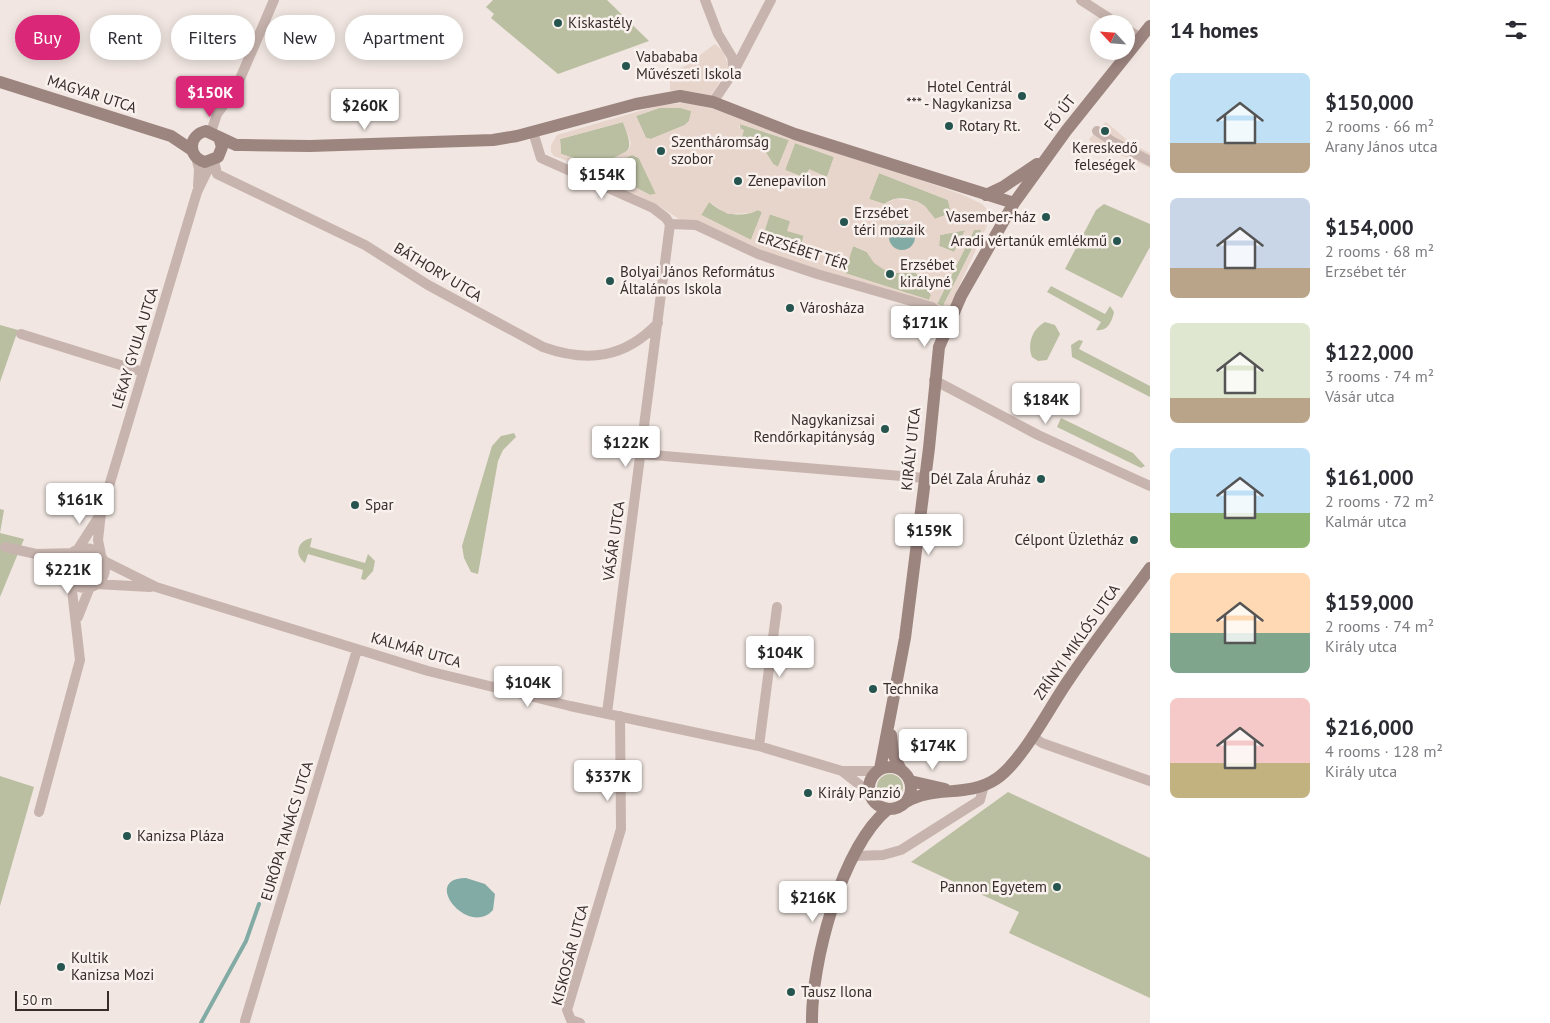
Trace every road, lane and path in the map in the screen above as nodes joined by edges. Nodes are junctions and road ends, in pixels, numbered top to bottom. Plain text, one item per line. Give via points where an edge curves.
1 (274, 0) edge
2 (705, 0) edge
3 (771, 0) edge
4 (1082, 0) edge
5 (1104, 15) edge
6 (1150, 26) edge
7 (1135, 35) edge
8 (1140, 38) junction
9 (734, 71) junction
10 (0, 82) edge
11 (713, 102) junction
12 (1097, 131) dead end
13 (533, 132) junction
14 (197, 135) junction
15 (215, 135) junction
16 (174, 138) junction
17 (236, 145) junction
18 (194, 153) junction
19 (216, 158) junction
20 (1044, 161) junction
21 (1150, 161) edge
22 (197, 192) junction
23 (986, 195) junction
24 (1014, 203) junction
25 (670, 224) junction
26 (658, 323) junction
27 (948, 323) junction
28 (21, 334) dead end
29 (143, 372) junction
30 (934, 380) junction
31 (641, 454) junction
32 (925, 478) junction
33 (1150, 486) edge
34 (101, 513) junction
35 (5, 547) dead end
36 (75, 551) junction
37 (36, 554) junction
38 (102, 558) junction
39 (1150, 568) edge
40 (69, 579) junction
41 (93, 586) junction
42 (156, 587) junction
43 (777, 607) dead end
44 (77, 623) junction
45 (357, 650) junction
46 (607, 713) junction
47 (620, 716) junction
48 (890, 728) junction
49 (1032, 736) junction
50 (759, 746) junction
51 (879, 770) junction
52 (901, 770) junction
53 (842, 771) junction
54 (910, 780) junction
55 (1150, 781) edge
56 (984, 786) junction
57 (950, 791) junction
58 (870, 795) junction
59 (906, 802) junction
60 (888, 809) junction
61 (39, 812) dead end
62 (864, 834) junction
63 (854, 856) junction
64 (245, 1021) dead end
65 (580, 1023) edge
66 (812, 1023) edge

1 - 15 street via 236,88 217,114
2 - 9 street via 718,34 732,57
3 - 9 street
4 - 5 street
6 - 8 street, FŐ ÚT
7 - 8 street
8 - 20 street, FŐ ÚT
9 - 11 street
10 - 16 street, MAGYAR UTCA
11 - 13 street via 680,96 667,98
11 - 23 street via 796,134
12 - 21 street
13 - 17 street via 494,140
13 - 25 street via 538,153 547,162 653,208
14 - 15 street
14 - 16 street, MAGYAR UTCA
14 - 18 street via 192,142
15 - 17 street
15 - 19 street
16 - 18 street, MAGYAR UTCA
17 - 19 street
18 - 19 street via 205,162
18 - 22 street via 199,168
19 - 22 street
19 - 26 street, BÁTHORY UTCA via 217,174 365,245 428,285 543,347 585,356 622,350 637,342
20 - 23 street
20 - 24 street, FŐ ÚT
22 - 29 street, LÉKAY GYULA UTCA
23 - 24 street
24 - 27 street, FŐ ÚT
25 - 26 street, VÁSÁR UTCA
25 - 27 street, ERZSÉBET TÉR via 696,225 751,251 932,307
26 - 31 street, VÁSÁR UTCA
27 - 30 street, KIRÁLY UTCA via 939,347
28 - 29 street
29 - 34 street, LÉKAY GYULA UTCA
30 - 32 street, KIRÁLY UTCA
30 - 33 street via 1038,435
31 - 32 street
31 - 46 street, VÁSÁR UTCA
32 - 48 street, KIRÁLY UTCA via 906,638
34 - 36 street
34 - 38 street via 98,540
35 - 37 street
36 - 37 street
36 - 38 street via 90,548
36 - 40 street via 66,564
37 - 40 street
38 - 41 street via 104,574
38 - 42 street, KALMÁR UTCA
39 - 49 street, ZRÍNYI MIKLÓS UTCA via 1075,670
40 - 41 street via 77,586
40 - 44 street
41 - 42 street, KALMÁR UTCA
41 - 44 street via 81,605
42 - 45 street, KALMÁR UTCA
43 - 50 street
44 - 61 street via 80,660
45 - 46 street, KALMÁR UTCA via 428,671
45 - 64 street, EURÓPA TANÁCS UTCA
46 - 47 street, KALMÁR UTCA
47 - 50 street, KALMÁR UTCA
47 - 65 street, KISKOSÁR UTCA via 621,829 568,1010 571,1020
48 - 51 street, KIRÁLY UTCA
48 - 52 street, KIRÁLY UTCA via 893,754
49 - 55 street via 1042,743
49 - 56 street, ZRÍNYI MIKLÓS UTCA via 1000,776
50 - 53 street, KALMÁR UTCA
51 - 52 street via 891,767
51 - 53 street, KALMÁR UTCA
51 - 58 street via 871,779
52 - 54 street
53 - 58 street, KALMÁR UTCA
54 - 57 street, ZRÍNYI MIKLÓS UTCA
54 - 59 street via 911,792
56 - 57 street, ZRÍNYI MIKLÓS UTCA
56 - 63 street via 980,800 923,838 892,853
57 - 59 street, ZRÍNYI MIKLÓS UTCA via 922,793
58 - 60 street via 878,806
58 - 62 street
59 - 60 street via 898,808
60 - 62 street
62 - 63 street
63 - 66 street via 820,946

